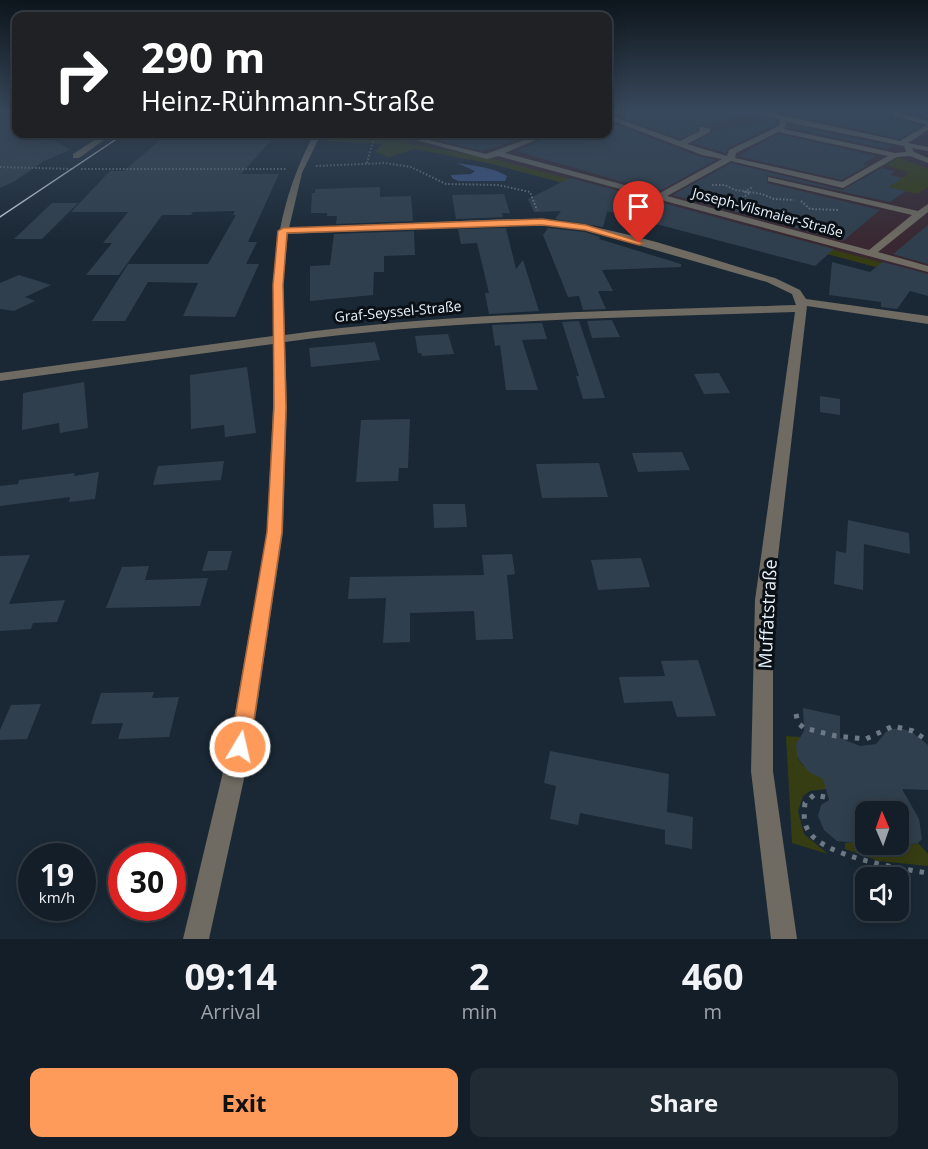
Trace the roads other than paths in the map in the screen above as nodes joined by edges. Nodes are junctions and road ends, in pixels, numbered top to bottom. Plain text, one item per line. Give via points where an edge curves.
1 (307, 155) edge
2 (492, 155) edge
3 (714, 155) edge
4 (732, 155) edge
5 (895, 155) edge
6 (731, 158) junction
7 (771, 178) dead end
8 (660, 196) junction
9 (924, 210) edge
10 (283, 231) junction
11 (871, 253) junction
12 (928, 269) edge
13 (799, 301) junction
14 (928, 320) edge
15 (280, 338) junction
16 (0, 377) edge
17 (196, 939) edge
18 (784, 939) edge

1 - 10 street
2 - 8 street, Joseph-Vilsmaier-Straße
3 - 6 street
4 - 6 street
5 - 6 street via 843,185
6 - 8 street
7 - 9 street
8 - 11 street, Joseph-Vilsmaier-Straße
9 - 11 street
10 - 13 street via 542,222 586,227 771,280
10 - 15 street via 278,285
11 - 12 street, Joseph-Vilsmaier-Straße
13 - 14 street
13 - 15 street, Graf-Seyssel-Straße via 486,319
13 - 18 street, Muffatstraße via 764,600 762,771
15 - 16 street, Graf-Seyssel-Straße
15 - 17 street via 275,532 240,747

